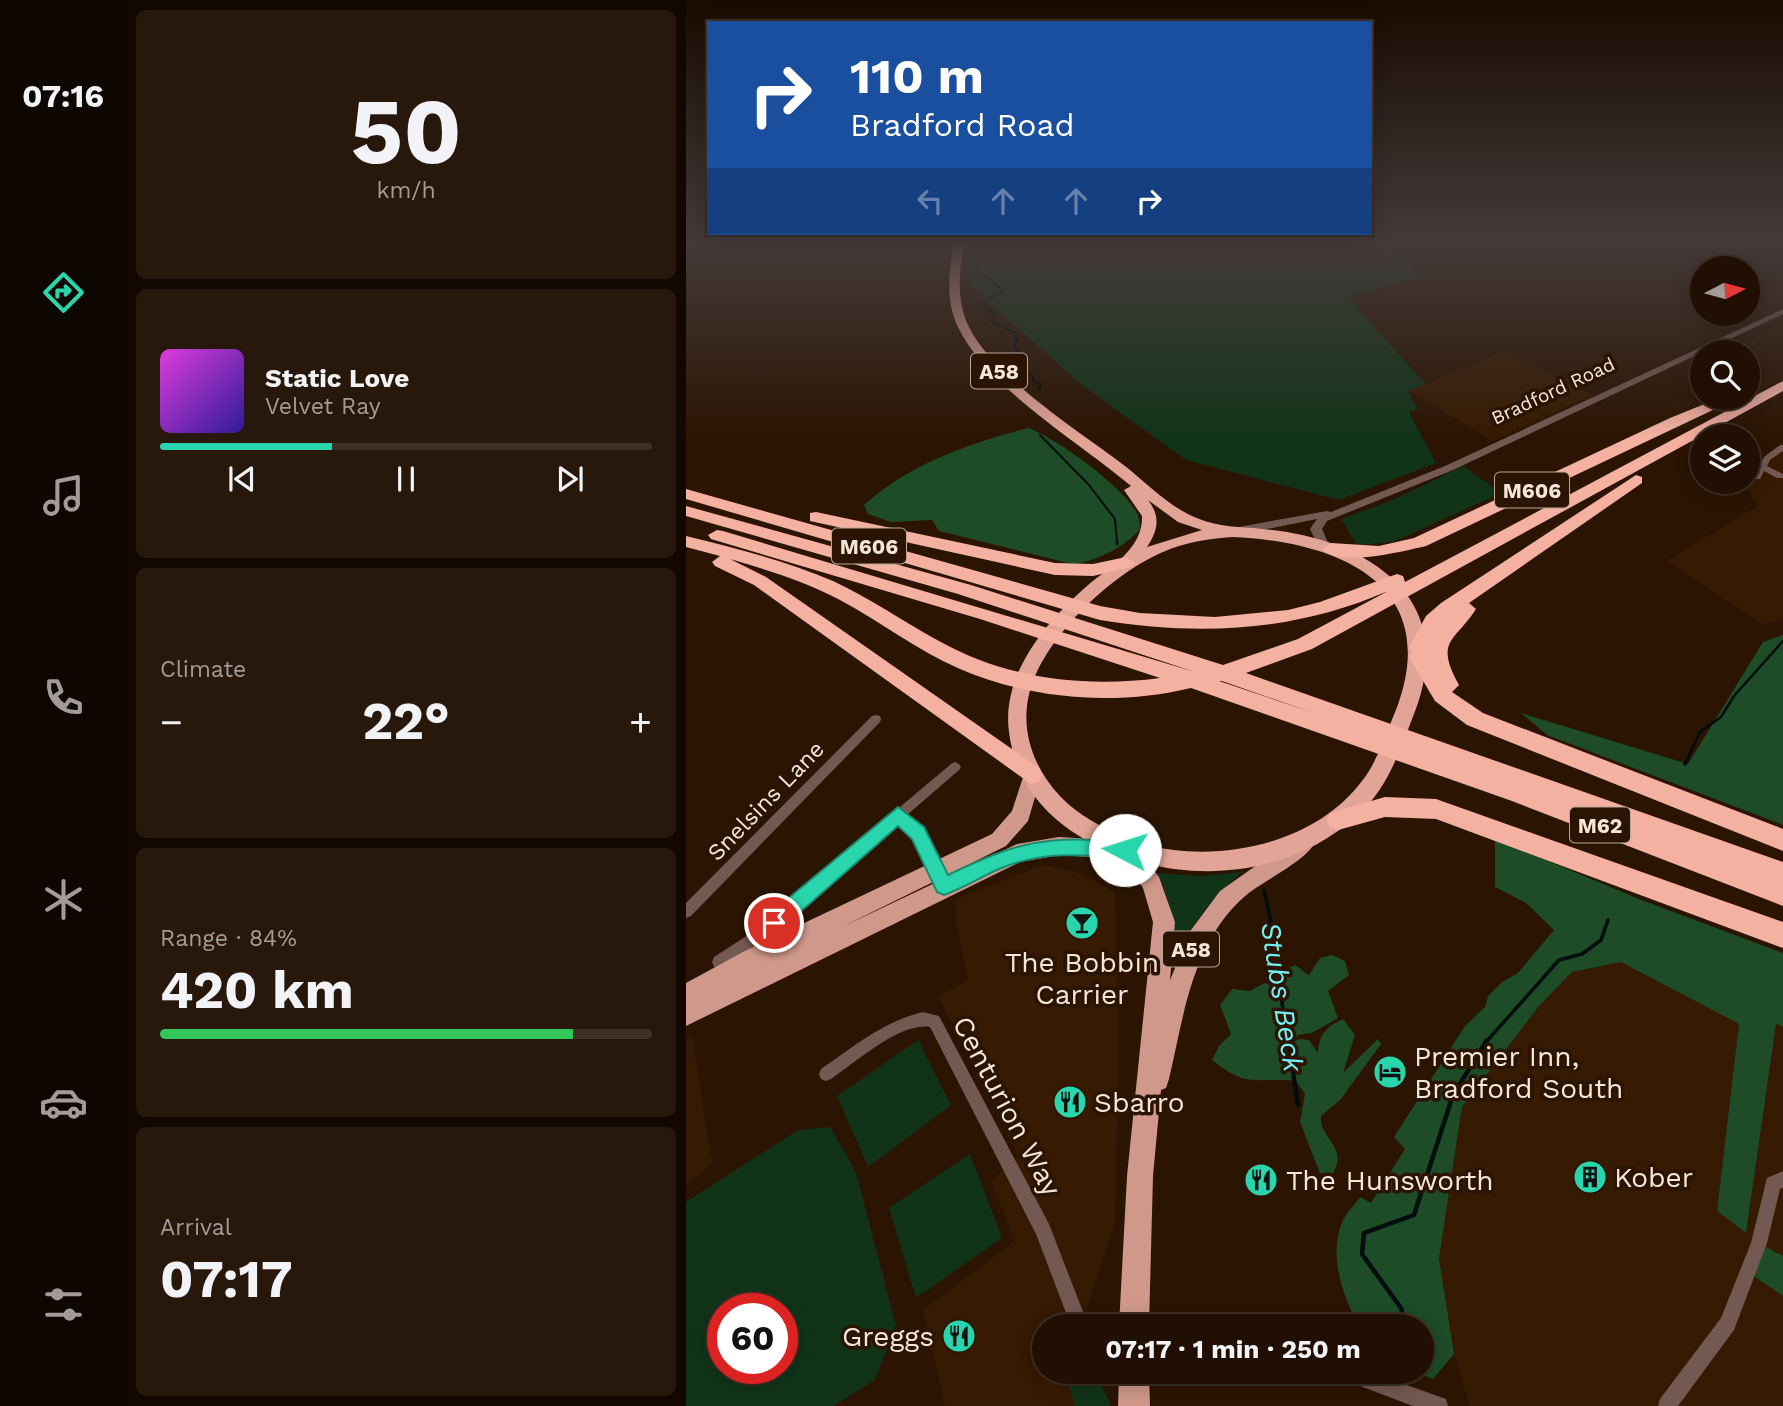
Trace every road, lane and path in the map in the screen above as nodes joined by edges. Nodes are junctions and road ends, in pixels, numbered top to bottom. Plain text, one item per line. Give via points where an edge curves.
1 (959, 308) edge
2 (1783, 311) edge
3 (964, 329) junction
4 (1783, 372) edge
5 (1760, 384) edge
6 (1783, 385) edge
7 (1702, 410) edge
8 (1711, 410) edge
9 (1711, 424) edge
10 (1690, 435) edge
11 (1690, 438) edge
12 (1783, 447) edge
13 (1763, 467) junction
14 (1760, 471) edge
15 (1780, 476) dead end
16 (686, 492) edge
17 (686, 511) edge
18 (1343, 511) junction
19 (686, 526) edge
20 (1229, 532) junction
21 (686, 541) edge
22 (1328, 548) junction
23 (686, 549) edge
24 (1526, 557) junction
25 (1127, 562) junction
26 (1409, 581) junction
27 (1371, 601) junction
28 (1040, 613) junction
29 (1090, 628) junction
30 (1419, 652) junction
31 (876, 719) dead end
32 (1419, 750) junction
33 (1572, 758) junction
34 (955, 767) dead end
35 (1031, 776) junction
36 (898, 815) junction
37 (1338, 820) junction
38 (1316, 832) junction
39 (1783, 840) edge
40 (1127, 851) junction
41 (1783, 873) edge
42 (941, 879) junction
43 (1783, 894) edge
44 (686, 912) edge
45 (1783, 935) edge
46 (719, 962) dead end
47 (686, 996) edge
48 (686, 1014) edge
49 (826, 1074) dead end
50 (1147, 1118) junction
51 (1783, 1179) edge
52 (1075, 1314) edge
53 (1134, 1314) edge
54 (1134, 1384) edge
55 (1378, 1384) edge
56 (1134, 1406) edge
57 (1439, 1406) edge
58 (1667, 1406) edge

1 - 3 highway, A58
2 - 18 street, Bradford Road via 1449,468
3 - 20 highway, A58 via 1005,377 1180,517
3 - 25 highway, A58 via 994,379 1147,507 1150,529
4 - 5 highway
6 - 9 highway, M606
7 - 22 highway, M606 via 1420,542 1379,552
8 - 26 highway, M606
10 - 26 highway, M606
11 - 24 highway, M606 via 1666,461
12 - 13 street
13 - 14 street
13 - 15 street
16 - 25 highway via 1035,566 1084,571
16 - 28 highway, M606
17 - 28 highway, M62
18 - 20 street, Bradford Road
18 - 22 street, Bradford Road via 1318,525 1317,533
19 - 28 highway, M62
20 - 22 highway via 1280,534
20 - 25 highway via 1179,540
21 - 27 highway, M606 via 828,586 972,666 1034,683 1076,688 1140,688 1200,680 1271,659
22 - 30 highway via 1369,568 1393,588 1410,615
23 - 35 highway via 760,581
24 - 30 highway, M606 via 1441,614 1428,627
24 - 33 highway via 1447,628 1436,647 1438,663 1451,687 1476,710
25 - 35 highway via 1098,582 1067,615 1037,654 1023,682 1016,722
26 - 27 highway, M606
27 - 29 highway, M606 via 1238,625 1158,623
28 - 29 highway, M62
28 - 29 highway, M606
29 - 32 highway, M62
30 - 33 highway via 1435,687 1461,711
30 - 37 highway via 1411,697 1387,759 1369,790
31 - 44 street, Snelsins Lane
32 - 41 highway, M62
32 - 43 highway, M62
33 - 39 highway
34 - 36 street
35 - 40 highway via 1061,813
35 - 42 main road via 1024,808 1008,832
36 - 42 street via 918,833
36 - 46 street via 753,940
37 - 38 highway
37 - 45 highway via 1385,807 1436,809
38 - 40 highway via 1256,855 1210,862 1158,859
38 - 50 main road, A58 via 1229,896 1200,932 1181,975
40 - 42 main road via 1047,847
40 - 50 main road, A58 via 1152,884 1164,922
42 - 47 main road via 751,960
42 - 48 main road
49 - 52 street, Centurion Way via 915,1018 934,1021 1043,1230
50 - 53 main road, A58
51 - 58 street via 1773,1184 1759,1243 1728,1324
54 - 56 main road
55 - 57 street

